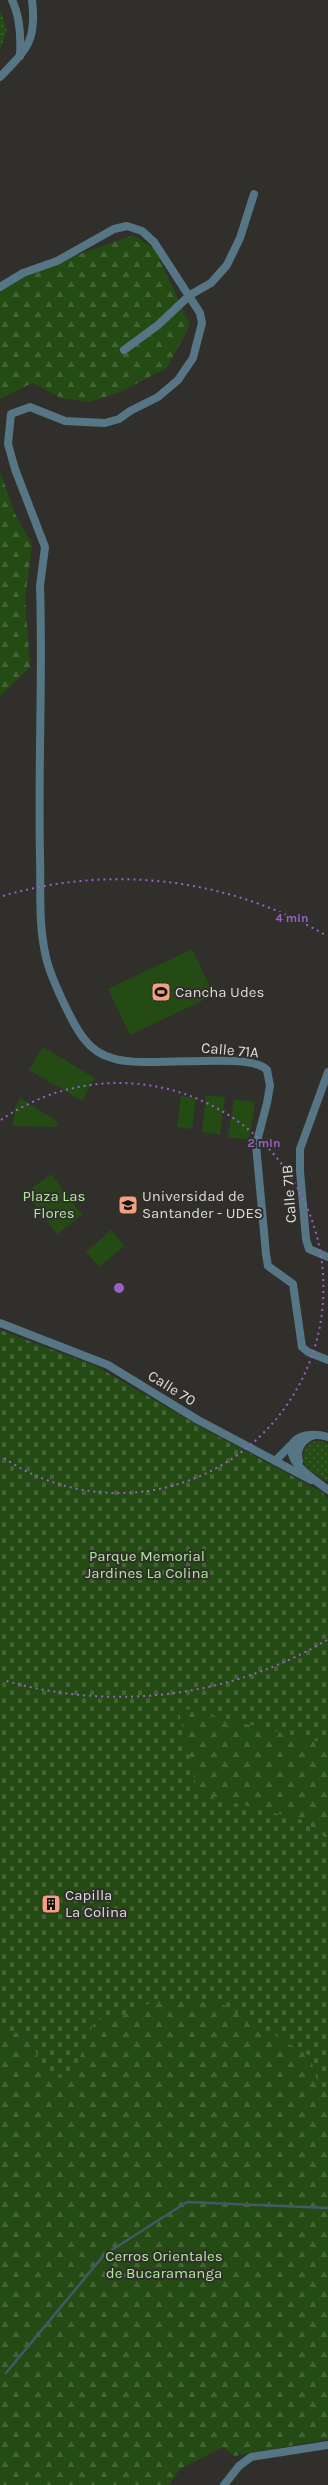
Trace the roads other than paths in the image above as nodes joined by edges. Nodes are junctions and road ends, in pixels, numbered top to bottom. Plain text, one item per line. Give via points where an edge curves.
1 (12, 0) edge
2 (32, 0) edge
3 (20, 56) junction
4 (0, 77) edge
5 (254, 194) dead end
6 (0, 287) edge
7 (190, 295) junction
8 (124, 350) dead end
9 (328, 1072) edge
10 (328, 1257) edge
11 (0, 1324) edge
12 (328, 1360) edge
13 (324, 1436) edge
14 (298, 1438) junction
15 (275, 1461) junction
16 (304, 1471) junction
17 (326, 1488) edge
18 (328, 2445) edge
19 (224, 2485) edge

1 - 3 street via 16,9
2 - 3 street via 32,33 26,50
3 - 4 street
5 - 7 street via 240,238 227,265 212,283
6 - 7 street via 24,273 57,261 114,229 127,226 142,232 154,242 171,271
7 - 8 street via 158,325
7 - 12 street, Calle 71A via 200,313 202,323 193,358 178,380 158,397 119,419 105,423 65,422 30,407 10,414 8,444 45,547 40,586 39,824 42,927 46,958 78,1031 84,1040 101,1054 125,1062 254,1063 267,1070 270,1086 268,1103 256,1145 268,1266 293,1284 302,1347
9 - 10 street, Calle 71B via 300,1148 306,1239 309,1249
11 - 15 street, Calle 70 via 108,1365 198,1420
13 - 14 street via 308,1433
13 - 16 street via 308,1438 298,1451 298,1458
14 - 15 street
14 - 16 street, Calle 70 via 293,1455
15 - 17 street, Calle 70
16 - 17 street, Calle 70
18 - 19 street via 251,2457 239,2466

